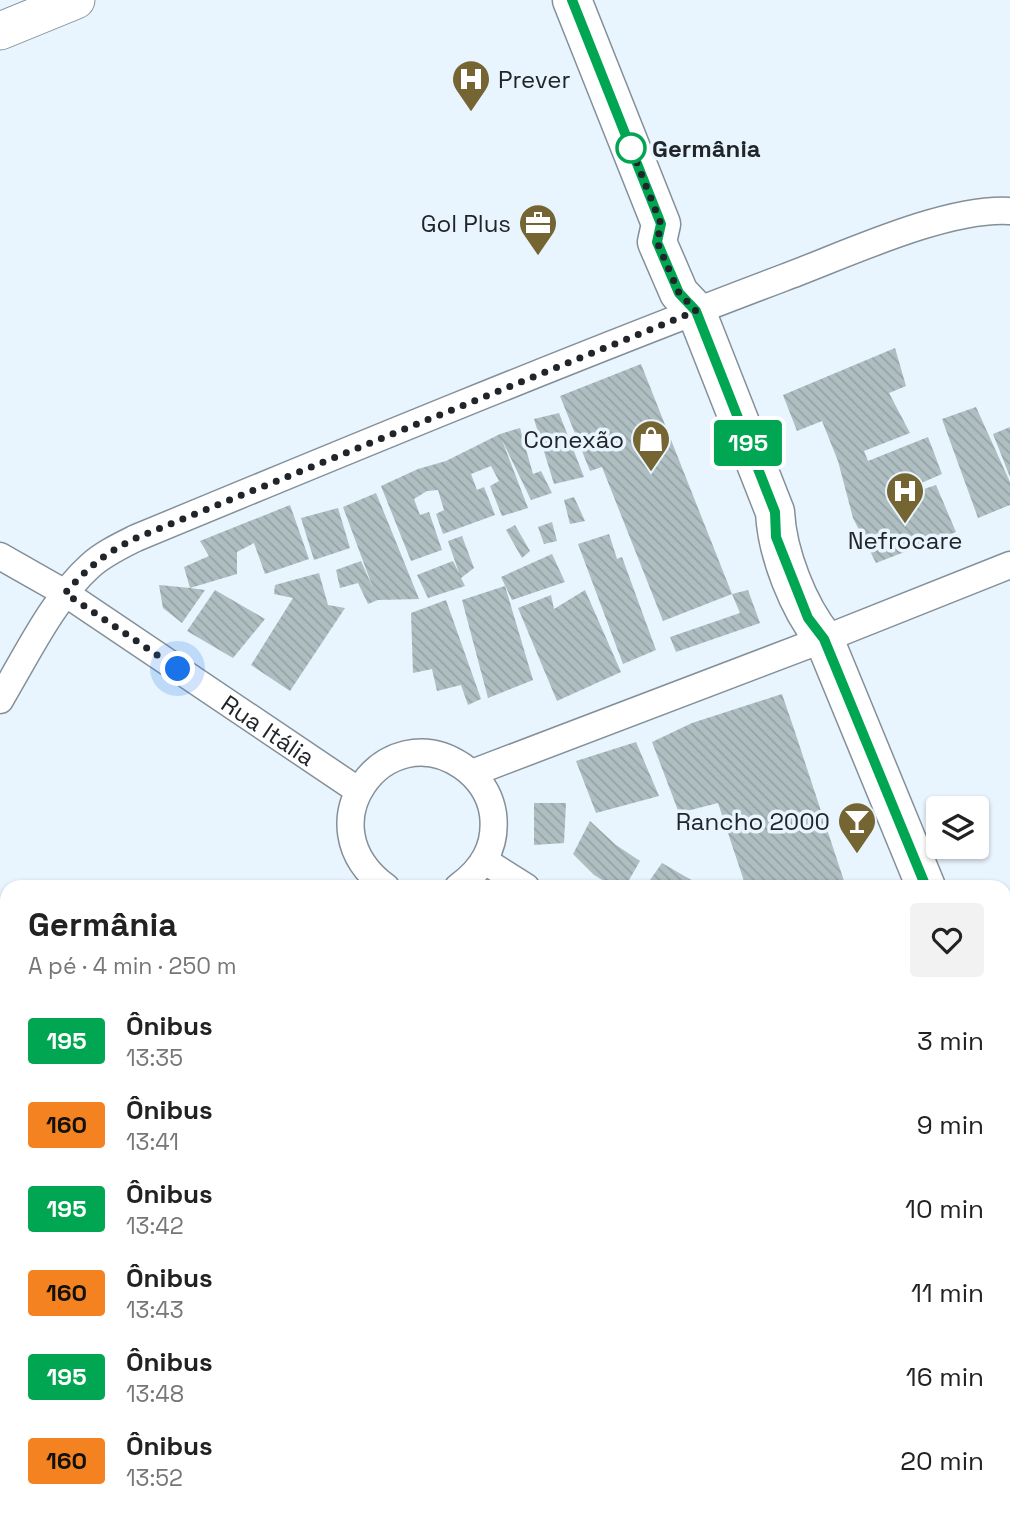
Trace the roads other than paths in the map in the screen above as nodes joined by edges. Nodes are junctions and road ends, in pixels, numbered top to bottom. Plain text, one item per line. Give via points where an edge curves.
1 (76, 0) edge
2 (572, 0) edge
3 (0, 31) edge
4 (1010, 211) edge
5 (696, 311) junction
6 (0, 556) edge
7 (1010, 565) edge
8 (65, 593) junction
9 (824, 639) junction
10 (0, 700) edge
11 (472, 773) junction
12 (359, 791) junction
13 (485, 861) junction
14 (376, 880) edge
15 (468, 880) edge
16 (515, 880) edge
17 (923, 880) edge

1 - 3 street
2 - 5 main road via 661,224 677,233 697,288
4 - 5 street via 920,227
5 - 8 street via 136,538 90,565
5 - 9 main road via 775,512 776,537 808,618
6 - 8 street, Rua Itália
7 - 9 street
8 - 10 street
8 - 12 street, Rua Itália
9 - 11 street
9 - 17 main road
11 - 12 street via 454,760 411,754 372,773
11 - 13 street via 492,806 492,844
12 - 14 street via 351,811 350,833 356,854
13 - 15 street
13 - 16 street

